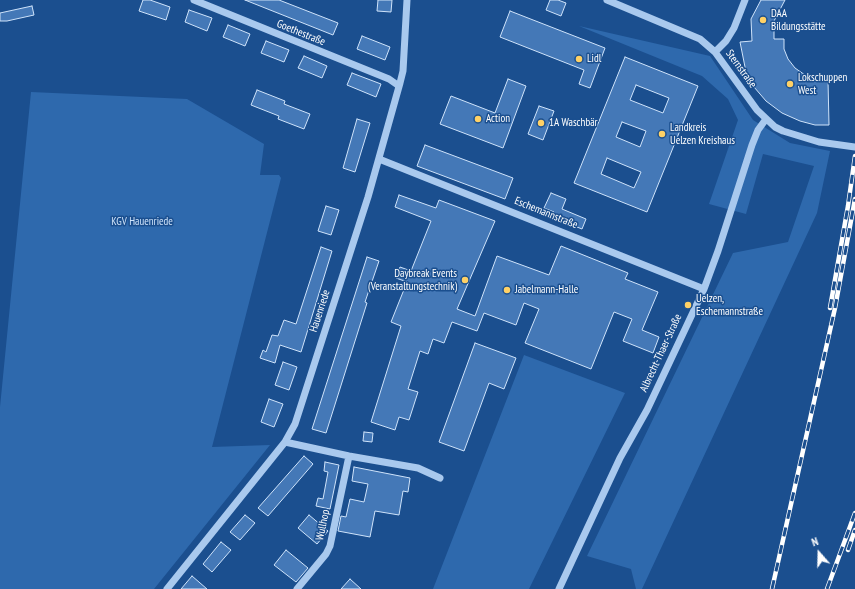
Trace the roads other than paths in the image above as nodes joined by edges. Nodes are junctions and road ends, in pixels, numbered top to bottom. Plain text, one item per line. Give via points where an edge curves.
1 (194, 0) edge
2 (407, 0) edge
3 (607, 0) edge
4 (744, 0) edge
5 (715, 52) junction
6 (399, 86) junction
7 (766, 119) junction
8 (855, 147) edge
9 (379, 159) junction
10 (704, 289) junction
11 (285, 442) junction
12 (349, 456) junction
13 (440, 478) dead end
14 (167, 589) edge
15 (297, 589) edge
16 (559, 589) edge

1 - 6 street, Goethestraße via 389,79
2 - 6 street, Hauenriede via 403,71
3 - 5 street, Sternstraße via 700,39
4 - 5 street via 734,28
5 - 7 street, Sternstraße
6 - 9 street, Hauenriede
7 - 8 street, Sternstraße via 783,131 819,142
7 - 10 street, Albrecht-Thaer-Straße via 752,145
9 - 10 street, Eschemannstraße
9 - 11 street, Hauenriede via 296,424
10 - 16 street, Albrecht-Thaer-Straße via 647,410 620,458
11 - 12 street
11 - 14 street, Hauenriede
12 - 13 street via 418,468
12 - 15 street, Wullhop via 330,546

